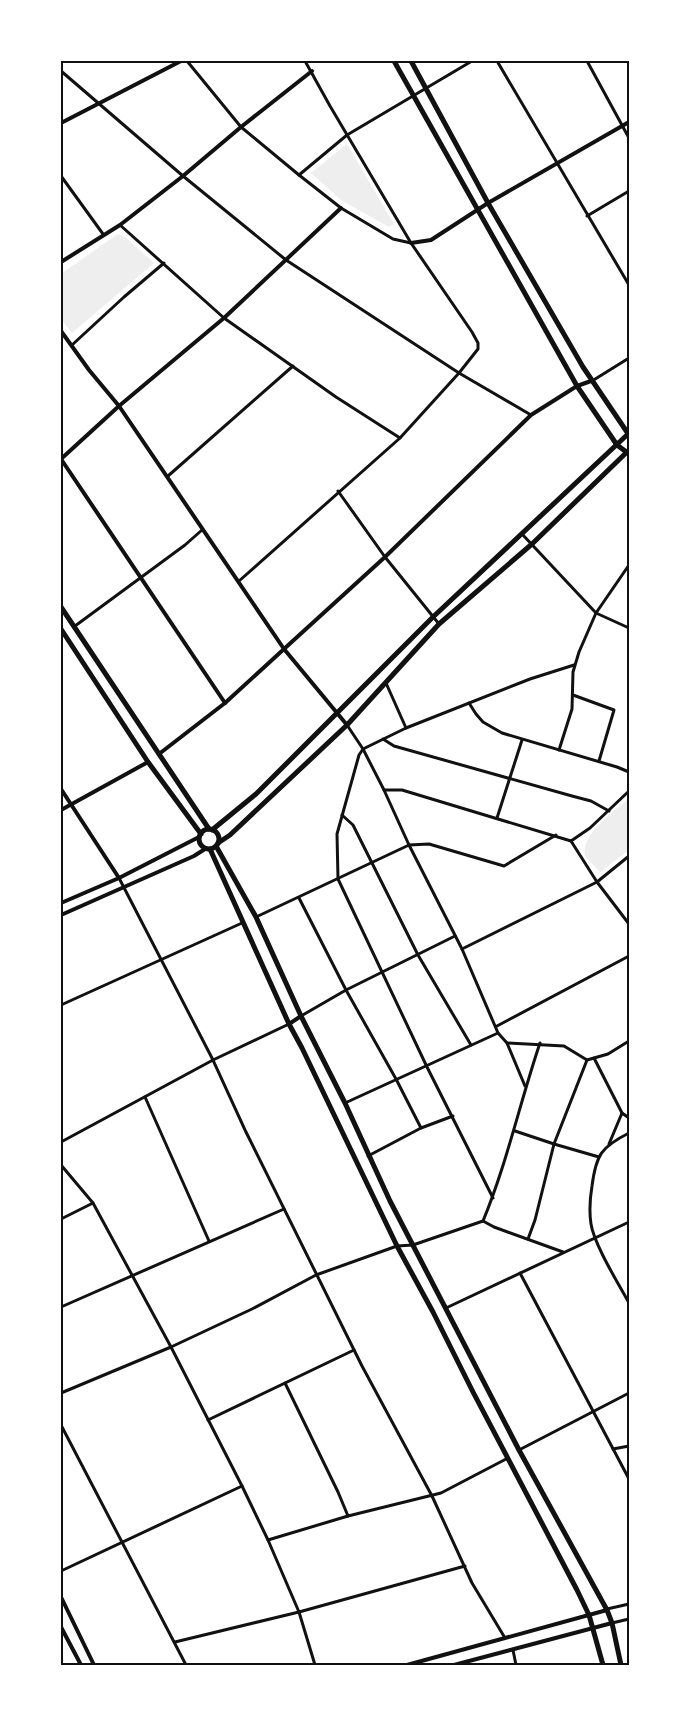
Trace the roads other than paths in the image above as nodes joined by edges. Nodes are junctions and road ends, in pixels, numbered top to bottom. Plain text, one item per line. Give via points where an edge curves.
1 (181, 61) edge
2 (187, 61) edge
3 (305, 61) edge
4 (394, 61) edge
5 (411, 61) edge
6 (472, 61) edge
7 (496, 61) edge
8 (587, 61) edge
9 (61, 71) edge
10 (312, 71) junction
11 (426, 89) junction
12 (413, 94) junction
13 (98, 104) junction
14 (629, 122) edge
15 (61, 123) edge
16 (621, 126) junction
17 (241, 127) junction
18 (347, 135) junction
19 (629, 138) edge
20 (557, 164) junction
21 (299, 175) junction
22 (61, 176) edge
23 (183, 176) junction
24 (629, 191) edge
25 (488, 203) junction
26 (341, 208) junction
27 (479, 209) junction
28 (587, 216) junction
29 (120, 224) junction
30 (103, 234) junction
31 (411, 243) junction
32 (286, 260) junction
33 (61, 262) edge
34 (164, 263) junction
35 (629, 285) edge
36 (224, 318) junction
37 (61, 331) edge
38 (72, 345) junction
39 (629, 358) edge
40 (293, 366) junction
41 (459, 373) junction
42 (591, 381) junction
43 (577, 386) junction
44 (119, 406) junction
45 (531, 416) junction
46 (628, 435) edge
47 (400, 438) junction
48 (617, 445) junction
49 (628, 452) edge
50 (61, 459) edge
51 (168, 476) junction
52 (338, 491) junction
53 (202, 530) junction
54 (521, 533) junction
55 (532, 544) junction
56 (386, 557) junction
57 (629, 564) edge
58 (141, 578) junction
59 (239, 581) junction
60 (61, 607) edge
61 (596, 613) junction
62 (433, 617) junction
63 (439, 624) junction
64 (74, 626) junction
65 (629, 628) edge
66 (62, 630) edge
67 (284, 649) junction
68 (574, 665) junction
69 (386, 683) junction
70 (573, 695) junction
71 (224, 703) junction
72 (469, 703) junction
73 (337, 712) junction
74 (347, 725) junction
75 (406, 728) junction
76 (383, 739) junction
77 (522, 740) junction
78 (363, 750) junction
79 (559, 750) junction
80 (159, 754) junction
81 (599, 761) junction
82 (148, 762) junction
83 (629, 772) edge
84 (510, 778) junction
85 (61, 789) edge
86 (384, 790) junction
87 (629, 792) edge
88 (72, 805) junction
89 (61, 810) edge
90 (609, 811) junction
91 (342, 815) junction
92 (498, 818) junction
93 (210, 830) junction
94 (200, 835) junction
95 (556, 835) junction
96 (571, 841) junction
97 (217, 845) junction
98 (409, 846) junction
99 (207, 849) junction
100 (629, 856) edge
101 (373, 863) junction
102 (119, 878) junction
103 (338, 879) junction
104 (597, 882) junction
105 (124, 887) junction
106 (299, 898) junction
107 (61, 903) edge
108 (61, 915) edge
109 (256, 918) junction
110 (242, 923) junction
111 (629, 924) edge
112 (455, 936) junction
113 (462, 949) junction
114 (418, 954) junction
115 (629, 956) edge
116 (162, 960) junction
117 (382, 972) junction
118 (346, 990) junction
119 (61, 1005) edge
120 (302, 1016) junction
121 (289, 1024) junction
122 (497, 1026) junction
123 (498, 1034) junction
124 (629, 1041) edge
125 (507, 1043) junction
126 (540, 1044) junction
127 (470, 1045) junction
128 (594, 1058) junction
129 (213, 1060) junction
130 (587, 1060) junction
131 (427, 1066) junction
132 (396, 1080) junction
133 (525, 1086) junction
134 (145, 1097) junction
135 (345, 1103) junction
136 (622, 1113) junction
137 (453, 1116) junction
138 (629, 1118) edge
139 (420, 1128) junction
140 (515, 1131) junction
141 (629, 1132) edge
142 (61, 1142) edge
143 (554, 1144) junction
144 (608, 1146) junction
145 (368, 1156) junction
146 (599, 1157) junction
147 (61, 1166) edge
148 (492, 1198) junction
149 (92, 1203) junction
150 (284, 1208) junction
151 (61, 1219) edge
152 (483, 1221) junction
153 (629, 1222) edge
154 (595, 1238) junction
155 (528, 1239) junction
156 (209, 1241) junction
157 (413, 1244) junction
158 (397, 1246) junction
159 (563, 1252) junction
160 (520, 1273) junction
161 (316, 1275) junction
162 (131, 1276) junction
163 (629, 1304) edge
164 (61, 1307) edge
165 (446, 1308) junction
166 (171, 1348) junction
167 (354, 1350) junction
168 (285, 1383) junction
169 (629, 1392) edge
170 (61, 1393) edge
171 (594, 1411) junction
172 (208, 1420) junction
173 (61, 1425) edge
174 (629, 1446) edge
175 (613, 1449) junction
176 (519, 1450) junction
177 (508, 1458) junction
178 (629, 1479) edge
179 (242, 1486) junction
180 (432, 1496) junction
181 (348, 1516) junction
182 (268, 1540) junction
183 (122, 1542) junction
184 (465, 1566) junction
185 (61, 1571) edge
186 (61, 1598) edge
187 (629, 1604) edge
188 (607, 1610) junction
189 (299, 1612) junction
190 (589, 1615) junction
191 (629, 1619) edge
192 (612, 1623) junction
193 (61, 1627) edge
194 (593, 1628) junction
195 (505, 1638) junction
196 (175, 1642) junction
197 (513, 1650) junction
198 (81, 1665) edge
199 (94, 1665) edge
200 (186, 1665) edge
201 (315, 1665) edge
202 (407, 1665) edge
203 (454, 1665) edge
204 (516, 1665) edge
205 (603, 1665) edge
206 (621, 1665) edge

1 - 13 street
2 - 17 street
3 - 10 street
4 - 12 main road
5 - 11 main road
6 - 11 street
7 - 20 street
8 - 16 street
9 - 13 street
10 - 17 street
10 - 18 street
11 - 12 street
11 - 25 main road
12 - 18 street
12 - 27 main road
13 - 15 street
13 - 23 street
14 - 16 street
16 - 19 street
16 - 20 street
17 - 21 street
17 - 23 street
18 - 21 street
18 - 31 street
20 - 25 street
20 - 28 street
21 - 26 street
22 - 30 street
23 - 29 street
23 - 32 street
24 - 28 street
25 - 27 street
25 - 42 main road
26 - 31 street via 393,239
26 - 32 street
27 - 31 street via 431,240
27 - 43 main road
28 - 35 street
29 - 30 street
29 - 34 street
30 - 33 street
31 - 41 street via 478,343 478,349
32 - 36 street
32 - 41 street
34 - 36 street
34 - 38 street
36 - 40 street
36 - 44 street
37 - 38 street
38 - 44 street
39 - 42 street
40 - 47 street
40 - 51 street
41 - 45 street
41 - 47 street
42 - 43 street
42 - 46 main road
43 - 45 street
43 - 48 main road
44 - 50 street
44 - 51 street
45 - 56 street
46 - 48 main road
47 - 52 street
48 - 49 main road
48 - 54 main road
49 - 55 main road
50 - 58 street
51 - 53 street
52 - 56 street
52 - 59 street
53 - 58 street
53 - 59 street
54 - 55 street
54 - 62 main road
55 - 61 street
55 - 63 main road
56 - 62 street
56 - 67 street
57 - 61 street
58 - 64 street
58 - 71 street
59 - 67 street
60 - 64 main road
61 - 65 street
61 - 68 street
62 - 63 street
62 - 73 main road
63 - 69 main road
64 - 80 main road
66 - 82 main road
67 - 71 street
67 - 73 street
68 - 70 street
68 - 72 street
69 - 74 main road
69 - 75 street
70 - 79 street
70 - 81 street via 614,710
71 - 80 street
72 - 75 street
72 - 77 street via 492,728
73 - 74 street
73 - 93 main road via 256,794
74 - 78 street
74 - 97 main road
75 - 76 street
76 - 78 street
76 - 84 street via 394,746
77 - 79 street
77 - 84 street
78 - 86 street
78 - 91 street
79 - 81 street
80 - 93 main road
81 - 83 street
82 - 88 street
82 - 94 main road
84 - 90 street via 582,798
84 - 92 street
85 - 88 street
86 - 92 street via 402,790
86 - 98 street
87 - 90 street
88 - 89 street
88 - 102 street
90 - 96 street
91 - 101 street via 353,824
91 - 103 street via 336,844
92 - 95 street
93 - 94 main road
93 - 97 main road via 218,835
94 - 99 main road via 201,845
94 - 102 street
95 - 96 street
95 - 98 street via 504,866 429,844
96 - 104 street
97 - 99 main road
97 - 109 main road
98 - 101 street
98 - 112 street
99 - 105 street
99 - 110 main road
100 - 104 street
101 - 103 street
101 - 114 street
102 - 105 street
102 - 107 street
103 - 106 street
103 - 117 street
104 - 111 street
104 - 113 street
105 - 108 street
105 - 116 street
106 - 109 street
106 - 118 street
109 - 120 main road
110 - 116 street
110 - 121 main road
112 - 113 street
112 - 114 street
113 - 122 street
114 - 117 street
114 - 127 street
115 - 122 street
116 - 119 street
116 - 129 street
117 - 118 street
117 - 131 street
118 - 120 street
118 - 132 street
120 - 121 street
120 - 135 main road
121 - 129 street
121 - 158 main road
122 - 123 street
123 - 125 street
123 - 127 street
124 - 128 street via 608,1054
125 - 126 street
125 - 133 street
126 - 130 street via 564,1046
126 - 133 street
127 - 131 street
128 - 130 street
128 - 136 street
129 - 134 street
129 - 150 street
130 - 143 street
131 - 132 street
131 - 137 street
132 - 135 street
132 - 139 street
133 - 140 street
134 - 142 street
134 - 156 street
135 - 145 main road
136 - 138 street
136 - 144 street
137 - 139 street
137 - 148 street
139 - 145 street
140 - 143 street
140 - 148 street
141 - 144 street
143 - 146 street
143 - 155 street
144 - 146 street
145 - 157 main road
146 - 154 street via 595,1164 590,1203
147 - 149 street
148 - 152 street
149 - 151 street
149 - 162 street
150 - 156 street
150 - 161 street
152 - 155 street
152 - 157 street
153 - 154 street
154 - 159 street
154 - 163 street
155 - 159 street
156 - 162 street
157 - 158 street
157 - 165 main road
158 - 161 street
158 - 177 main road
159 - 160 street
160 - 165 street
160 - 171 street
161 - 166 street
161 - 167 street
162 - 164 street
162 - 166 street
165 - 176 main road
166 - 170 street
166 - 172 street
167 - 168 street
167 - 180 street
168 - 172 street
168 - 181 street
169 - 171 street
171 - 175 street
171 - 176 street
172 - 179 street
173 - 183 street
174 - 175 street
175 - 178 street
176 - 188 main road
177 - 180 street
177 - 190 main road
179 - 182 street
179 - 183 street
180 - 181 street
180 - 184 street
181 - 182 street
182 - 189 street
183 - 185 street
183 - 196 street
184 - 189 street
184 - 195 street
186 - 199 street
187 - 188 street
188 - 190 street
188 - 192 main road
189 - 196 street
189 - 201 street
190 - 194 main road
190 - 195 street
191 - 192 street
192 - 194 street
192 - 206 main road
193 - 198 street
194 - 197 street
194 - 205 main road
195 - 202 street
196 - 200 street
197 - 203 street
197 - 204 street

